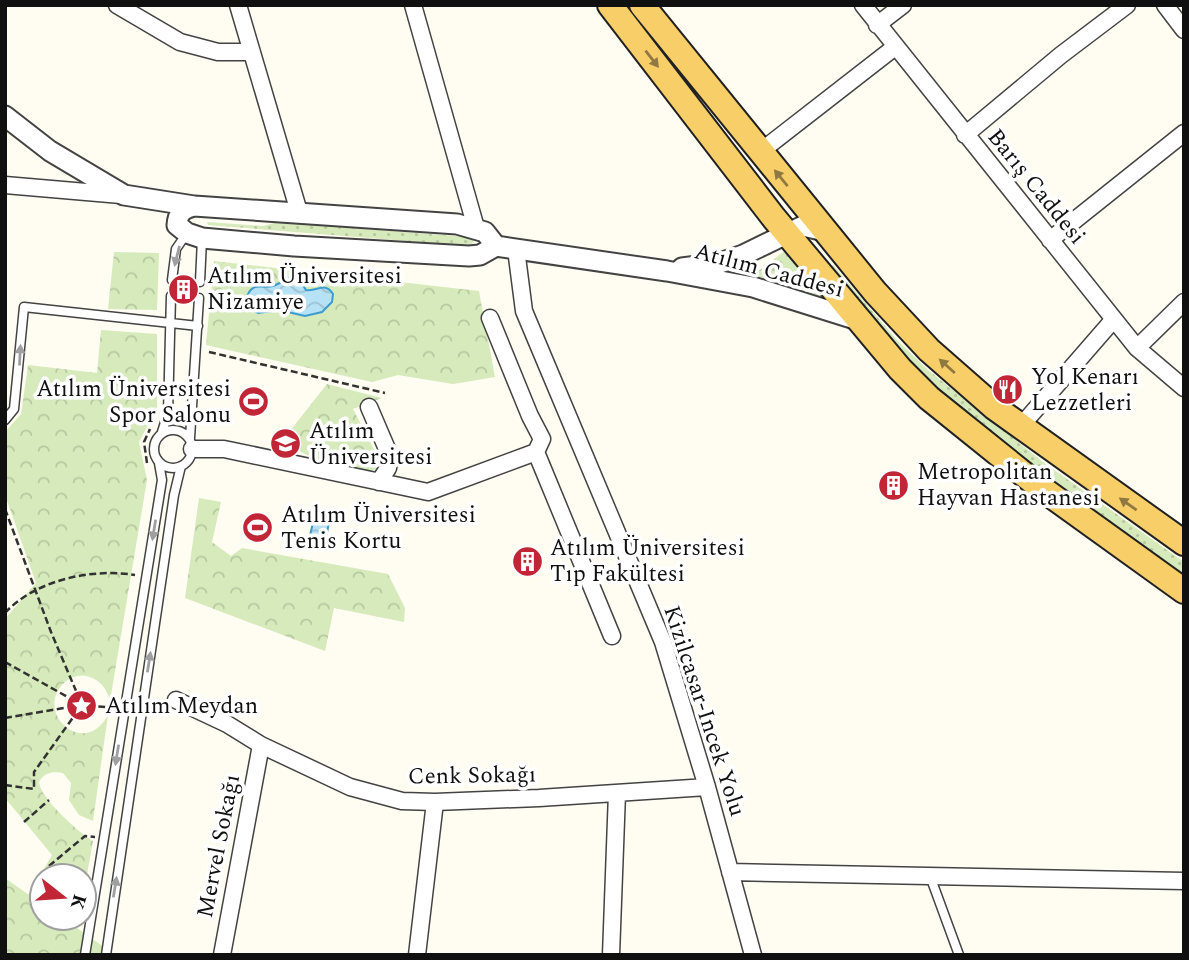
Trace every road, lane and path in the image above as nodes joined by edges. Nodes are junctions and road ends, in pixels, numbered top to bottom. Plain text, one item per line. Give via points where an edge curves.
1 (117, 5) edge
2 (238, 5) edge
3 (413, 5) edge
4 (610, 5) edge
5 (642, 5) edge
6 (863, 5) edge
7 (903, 5) edge
8 (1127, 5) edge
9 (1165, 5) edge
10 (877, 26) junction
11 (1184, 30) edge
12 (895, 47) junction
13 (252, 52) junction
14 (5, 116) edge
15 (1184, 133) edge
16 (965, 135) junction
17 (760, 152) junction
18 (5, 185) edge
19 (124, 195) junction
20 (194, 206) junction
21 (299, 212) junction
22 (476, 228) junction
23 (825, 231) junction
24 (787, 233) junction
25 (195, 236) junction
26 (1050, 240) junction
27 (496, 246) junction
28 (516, 249) junction
29 (667, 271) junction
30 (172, 280) dead end
31 (200, 282) dead end
32 (171, 296) dead end
33 (199, 298) dead end
34 (1184, 302) edge
35 (490, 318) dead end
36 (1114, 319) junction
37 (858, 320) junction
38 (170, 324) junction
39 (198, 326) junction
40 (1137, 348) junction
41 (209, 352) dead end
42 (1184, 388) edge
43 (385, 393) dead end
44 (369, 407) dead end
45 (5, 420) edge
46 (1021, 426) junction
47 (162, 432) junction
48 (191, 444) junction
49 (536, 452) junction
50 (159, 463) junction
51 (181, 467) junction
52 (379, 482) junction
53 (5, 509) edge
54 (1184, 543) edge
55 (138, 575) dead end
56 (35, 591) junction
57 (1184, 591) edge
58 (5, 613) edge
59 (612, 636) dead end
60 (5, 662) edge
61 (176, 700) dead end
62 (82, 705) junction
63 (116, 708) dead end
64 (5, 718) edge
65 (261, 745) junction
66 (5, 785) edge
67 (707, 787) junction
68 (617, 793) junction
69 (49, 800) dead end
70 (435, 802) junction
71 (24, 822) dead end
72 (95, 837) dead end
73 (53, 862) edge
74 (730, 872) junction
75 (930, 876) junction
76 (1184, 881) edge
77 (85, 955) edge
78 (106, 955) edge
79 (222, 955) edge
80 (417, 955) edge
81 (611, 955) edge
82 (753, 955) edge
83 (959, 955) edge

1 - 13 street via 180,43 218,52
2 - 13 street
3 - 22 street
4 -> 24 main road
5 - 17 main road
6 - 10 street, Barış Caddesi
7 - 10 street
8 - 16 street
9 - 11 street
10 - 12 street, Barış Caddesi
12 - 16 street, Barış Caddesi
12 - 17 street
13 - 21 street
14 - 19 street via 50,151
15 - 26 street
16 - 26 street, Barış Caddesi
23 -> 17 main road
18 - 19 street
19 - 20 street
20 - 21 street
20 - 25 street via 184,208 177,225
21 - 22 street
22 - 27 street
23 - 24 street, Atılım Caddesi via 803,226
46 -> 23 main road via 929,350
24 - 29 street, Atılım Caddesi via 720,263
24 - 37 main road
25 - 27 street via 453,256 480,255
25 -> 30 lane via 176,249
25 - 31 lane
26 - 36 street, Barış Caddesi
27 - 28 street, Atılım Caddesi
28 - 29 street, Atılım Caddesi
28 - 67 street, Kizilcasar-Incek Yolu via 524,311 663,642
29 - 37 street, Atılım Caddesi via 764,290
32 - 38 lane
33 - 39 lane
34 - 40 street
35 - 49 street via 542,439
36 - 40 street, Barış Caddesi
36 - 46 street
37 - 57 main road via 929,398 1041,488
38 - 39 lane
45 -> 38 lane via 14,409 24,307
38 - 47 lane via 169,413
39 - 48 lane
40 - 42 street, Barış Caddesi
41 - 43 path
44 - 52 street via 390,456
54 -> 46 main road
47 - 48 lane via 177,430
47 - 50 lane via 153,446
48 - 51 lane via 190,458
48 - 52 street
49 - 52 street via 428,492
49 - 59 street
50 - 51 lane
50 -> 77 lane via 162,480
78 -> 51 lane
53 - 56 path
55 - 56 path via 94,574
56 - 58 path
56 - 62 path
60 - 62 path
61 - 65 street, Cenk Sokağı
62 - 63 path
62 - 64 path
62 - 66 path via 34,772 34,789
65 - 70 street, Cenk Sokağı via 350,787 402,801
65 - 79 street, Mervel Sokağı
67 - 68 street, Cenk Sokağı
67 - 74 street, Kizilcasar-Incek Yolu
68 - 70 street, Cenk Sokağı
68 - 81 street
69 - 71 path
70 - 80 street
72 - 73 path via 85,836
74 - 75 street
74 - 82 street, Kizilcasar-Incek Yolu
75 - 76 street
75 - 83 lane

